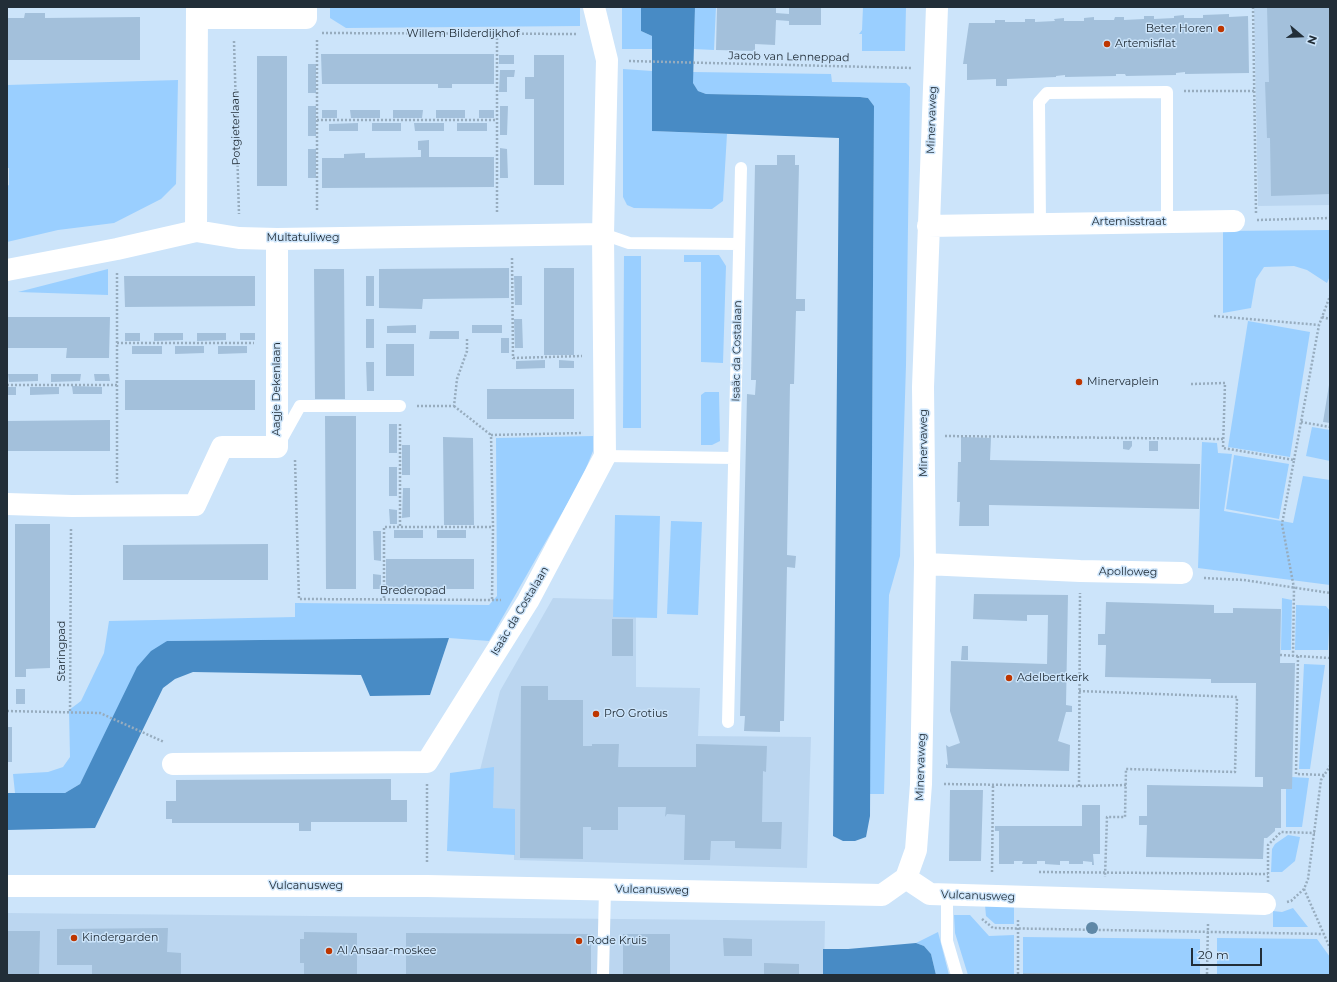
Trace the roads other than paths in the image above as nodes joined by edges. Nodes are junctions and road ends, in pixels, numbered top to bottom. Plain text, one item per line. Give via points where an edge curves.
1 (306, 7) edge
2 (594, 7) edge
3 (937, 7) edge
4 (197, 12) edge
5 (741, 168) dead end
6 (1234, 220) road end
7 (1167, 222) junction
8 (1040, 224) junction
9 (928, 226) junction
10 (196, 231) junction
11 (603, 234) junction
12 (277, 239) junction
13 (740, 244) junction
14 (7, 270) edge
15 (400, 406) road end
16 (286, 452) junction
17 (606, 456) junction
18 (734, 458) junction
19 (7, 504) edge
20 (925, 564) junction
21 (1182, 573) road end
22 (728, 722) dead end
23 (173, 764) dead end
24 (906, 878) junction
25 (7, 886) edge
26 (604, 889) junction
27 (947, 903) junction
28 (1266, 904) road end
29 (603, 975) edge
30 (957, 975) edge

1 - 4 street via 306,18 234,18
2 - 11 street via 607,60
3 - 9 street, Minervaweg
4 - 10 street
5 - 13 lane, Isaäc da Costalaan
6 - 7 street, Artemisstraat
7 - 8 street, Artemisstraat
7 - 8 lane via 1167,92 1048,93 1039,102
8 - 9 street, Artemisstraat
9 - 20 street, Minervaweg via 924,436
10 - 12 street, Multatuliweg via 239,238
10 - 14 street, Multatuliweg
11 - 12 street, Multatuliweg
11 - 13 lane via 630,243
11 - 17 street
12 - 16 street, Aagje Dekenlaan via 277,343
13 - 18 lane, Isaäc da Costalaan
15 - 16 lane via 300,406
16 - 19 street, Aagje Dekenlaan via 222,447 195,505
17 - 18 lane
17 - 23 street, Isaäc da Costalaan via 528,601 427,762
18 - 22 lane, Isaäc da Costalaan
20 - 21 street, Apolloweg
20 - 24 street, Minervaweg via 921,784 916,850
24 - 26 street, Vulcanusweg via 882,895
24 - 27 street, Vulcanusweg
25 - 26 street, Vulcanusweg via 427,886
26 - 29 lane, Vulcanusweg
27 - 28 street, Vulcanusweg via 1018,897
27 - 30 lane via 947,941

